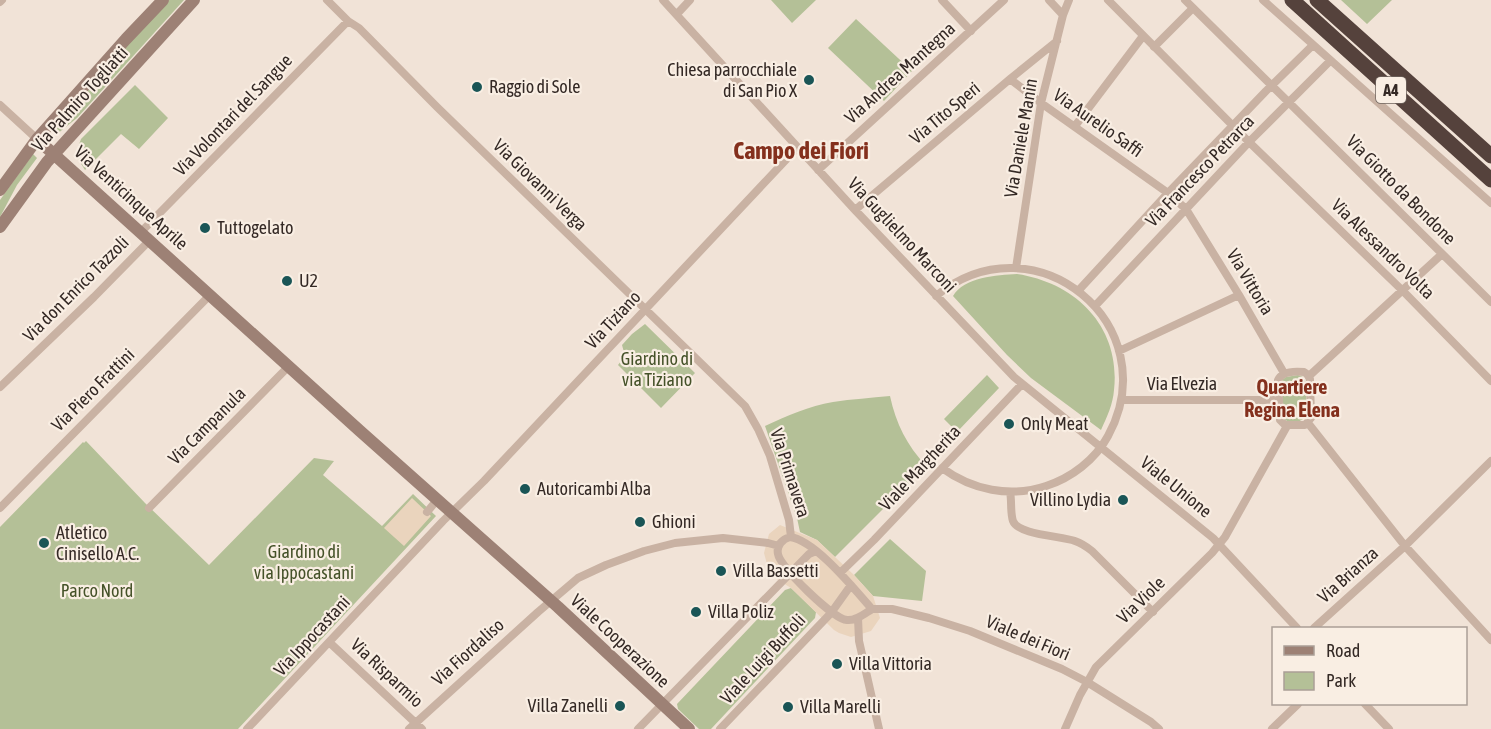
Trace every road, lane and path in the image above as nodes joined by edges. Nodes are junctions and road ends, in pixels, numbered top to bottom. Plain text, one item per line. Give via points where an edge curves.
1 (163, 0) edge
2 (194, 0) edge
3 (327, 0) edge
4 (663, 0) edge
5 (690, 0) edge
6 (942, 0) edge
7 (1004, 0) edge
8 (1049, 0) edge
9 (1069, 0) edge
10 (1108, 0) edge
11 (1185, 0) edge
12 (1263, 0) edge
13 (1292, 0) edge
14 (1317, 0) edge
15 (1193, 8) junction
16 (676, 14) junction
17 (1063, 15) junction
18 (348, 21) junction
19 (971, 31) junction
20 (1143, 36) junction
21 (1057, 41) junction
22 (1313, 45) junction
23 (1154, 47) junction
24 (1330, 61) junction
25 (1010, 79) junction
26 (1272, 86) junction
27 (1288, 102) junction
28 (1041, 103) junction
29 (0, 105) edge
30 (1075, 126) junction
31 (1233, 126) junction
32 (37, 139) junction
33 (1249, 142) junction
34 (797, 148) junction
35 (54, 153) junction
36 (1491, 156) edge
37 (818, 170) junction
38 (1491, 180) edge
39 (0, 190) edge
40 (1168, 193) junction
41 (1491, 203) edge
42 (1186, 209) junction
43 (855, 210) junction
44 (0, 227) edge
45 (146, 236) junction
46 (1442, 254) junction
47 (1016, 268) junction
48 (1078, 291) junction
49 (1403, 291) junction
50 (210, 295) junction
51 (1239, 295) junction
52 (936, 296) junction
53 (1491, 302) edge
54 (1095, 306) junction
55 (645, 309) junction
56 (1119, 351) junction
57 (289, 366) junction
58 (1284, 373) junction
59 (1309, 376) junction
60 (1491, 381) edge
61 (1022, 384) junction
62 (0, 387) edge
63 (732, 392) joint
64 (1121, 400) junction
65 (1279, 400) junction
66 (1308, 423) junction
67 (1287, 426) junction
68 (1101, 446) junction
69 (1491, 461) edge
70 (942, 468) junction
71 (1010, 492) junction
72 (437, 500) junction
73 (0, 508) edge
74 (149, 508) dead end
75 (427, 512) dead end
76 (451, 512) junction
77 (795, 538) junction
78 (1220, 544) junction
79 (779, 546) junction
80 (1405, 546) junction
81 (816, 551) junction
82 (791, 572) junction
83 (840, 573) junction
84 (851, 585) junction
85 (551, 602) junction
86 (872, 609) junction
87 (1152, 612) junction
88 (831, 613) junction
89 (858, 618) junction
90 (1296, 627) edge
91 (1315, 627) edge
92 (1491, 640) edge
93 (329, 642) junction
94 (1087, 682) junction
95 (662, 703) junction
96 (1297, 705) edge
97 (1366, 705) edge
98 (415, 727) edge
99 (247, 729) edge
100 (638, 729) edge
101 (689, 729) edge
102 (720, 729) edge
103 (879, 729) edge
104 (1065, 729) edge
105 (1160, 729) edge
106 (1272, 729) edge
107 (1389, 729) edge

1 - 32 street, Via Palmiro Togliatti
2 - 35 street, Via Palmiro Togliatti
3 - 18 street, Via Giovanni Verga
4 - 16 street, Via Guglielmo Marconi
5 - 16 street
6 - 19 street
7 - 19 street, Via Andrea Mantegna
8 - 17 street
9 - 17 street, Via Daniele Manin
10 - 20 street, Via Alessandro Volta
11 - 15 street, Via Giotto da Bondone
12 - 22 street
13 - 38 highway, A4
14 - 36 highway, A4
15 - 23 street
15 - 26 street, Via Giotto da Bondone
16 - 34 street, Via Guglielmo Marconi
17 - 21 street, Via Daniele Manin
18 - 45 street, Via Volontari del Sangue
18 - 55 street, Via Giovanni Verga
19 - 37 street, Via Andrea Mantegna
20 - 23 street, Via Alessandro Volta
20 - 30 street
21 - 25 street, Via Tito Speri
21 - 28 street, Via Daniele Manin
22 - 24 street
22 - 26 street, Via Francesco Petrarca
23 - 31 street, Via Alessandro Volta
24 - 27 street, Via Francesco Petrarca
24 - 41 street
25 - 28 street, Via Aurelio Saffi
25 - 43 street, Via Tito Speri
26 - 27 street, Via Giotto da Bondone
26 - 31 street, Via Francesco Petrarca
27 - 33 street, Via Francesco Petrarca
27 - 46 street, Via Giotto da Bondone
28 - 30 street, Via Aurelio Saffi
28 - 47 street, Via Daniele Manin
29 - 32 street, Via Venticinque Aprile
30 - 40 street, Via Aurelio Saffi
31 - 33 street, Via Alessandro Volta
31 - 40 street, Via Francesco Petrarca
32 - 35 street, Via Venticinque Aprile
32 - 39 street, Via Palmiro Togliatti
33 - 42 street, Via Francesco Petrarca
33 - 49 street, Via Alessandro Volta
34 - 37 street, Via Guglielmo Marconi
34 - 55 street, Via Tiziano
35 - 44 street, Via Palmiro Togliatti
35 - 45 street, Via Venticinque Aprile
37 - 43 street, Via Guglielmo Marconi
40 - 42 street, Via Aurelio Saffi
40 - 48 street, Via Francesco Petrarca
42 - 51 street, Via Vittoria
42 - 54 street, Via Francesco Petrarca
43 - 52 street, Via Guglielmo Marconi
45 - 50 street, Via Venticinque Aprile
45 - 62 street, Via don Enrico Tazzoli via 94,297
46 - 49 street
46 - 53 street, Via Giotto da Bondone
47 - 48 street via 1050,275
47 - 52 street via 978,273
48 - 54 street
49 - 59 street
49 - 60 street, Via Alessandro Volta
50 - 57 street, Via Venticinque Aprile
50 - 73 street, Via Piero Frattini
51 - 56 street
51 - 58 street, Via Vittoria
52 - 61 street, Via Guglielmo Marconi
54 - 56 street
55 - 63 street, Via Giovanni Verga
55 - 76 street, Via Tiziano
56 - 64 street
57 - 72 street, Via Venticinque Aprile
57 - 74 street, Via Campanula
58 - 59 street via 1301,372
58 - 65 street via 1278,380
59 - 66 street
61 - 68 street, Viale Unione
61 - 70 street, Viale Margherita
63 - 77 street, Via Primavera via 745,406 770,456
64 - 65 street, Via Elvezia
64 - 68 street
65 - 67 street via 1280,420
66 - 67 street
66 - 80 street
67 - 78 street, Via Viole
68 - 71 street via 1064,479 1039,489
68 - 78 street, Viale Unione
69 - 80 street, Via Brianza
70 - 71 street via 974,486
70 - 83 street, Viale Margherita
71 - 87 street via 1016,526 1075,540 1092,550
72 - 75 street
72 - 76 street, Viale Cooperazione
76 - 85 street, Viale Cooperazione
76 - 93 street, Via Ippocastani
77 - 79 street via 783,540
77 - 81 street
78 - 87 street, Via Viole
78 - 90 street, Viale Unione
79 - 82 street via 780,558
79 - 85 street, Via Fiordaliso via 723,538 665,546 634,554 578,578
80 - 91 street, Via Brianza
80 - 92 street
81 - 82 street
81 - 83 street
82 - 88 street
82 - 95 street
83 - 84 street
84 - 86 street
84 - 88 street, Viale Luigi Buffoli
85 - 95 street, Viale Cooperazione
85 - 98 street, Via Fiordaliso
86 - 89 street
86 - 94 street, Viale dei Fiori via 892,609 970,631
87 - 94 street, Via Viole via 1096,667
88 - 89 street via 847,620
88 - 102 street, Viale Luigi Buffoli
89 - 103 street via 859,641
93 - 98 street, Via Risparmio
93 - 99 street, Via Ippocastani
94 - 104 street, Via Viole
94 - 105 street, Viale dei Fiori
95 - 100 street
95 - 101 street, Viale Cooperazione
96 - 106 street
97 - 107 street

